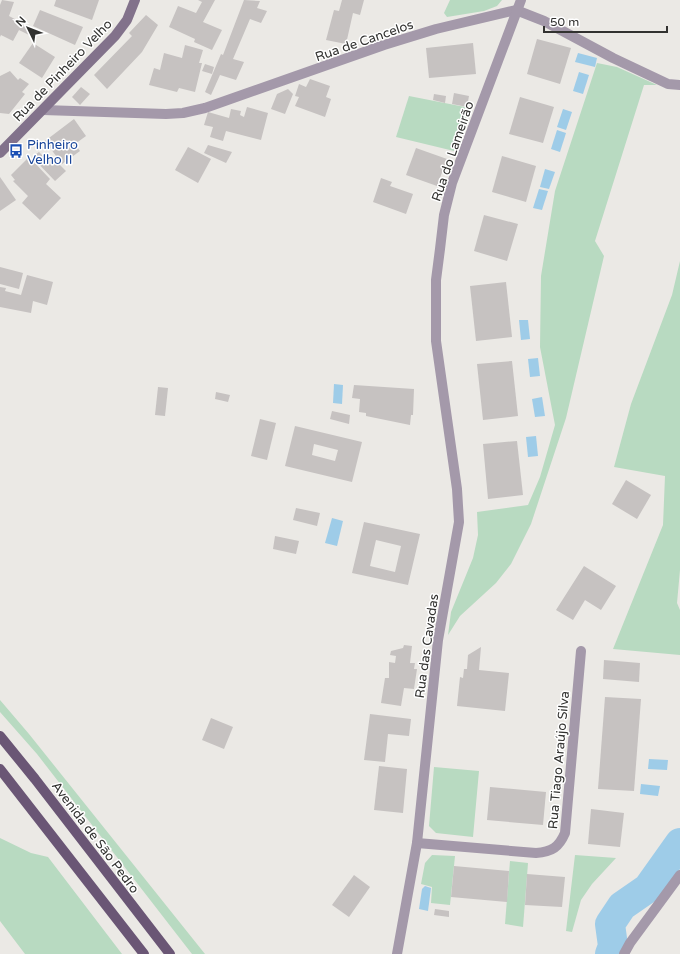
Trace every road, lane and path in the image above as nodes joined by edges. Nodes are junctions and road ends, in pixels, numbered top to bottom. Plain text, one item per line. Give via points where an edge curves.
1 (135, 0) edge
2 (521, 0) edge
3 (516, 10) junction
4 (680, 85) edge
5 (43, 110) junction
6 (1, 150) edge
7 (436, 341) joint
8 (581, 652) dead end
9 (0, 736) edge
10 (0, 769) edge
11 (417, 843) junction
12 (679, 877) edge
13 (144, 954) edge
14 (170, 954) edge
15 (397, 954) edge
16 (624, 954) edge

1 - 5 street, Rua de Pinheiro Velho via 127,20 115,36
2 - 3 street, Rua do Lameirão
3 - 4 street via 544,21 668,84
3 - 5 street, Rua de Cancelos via 436,29 384,45 205,108 166,114
3 - 7 street, Rua do Lameirão via 462,154 444,215 436,280
5 - 6 street, Rua de Pinheiro Velho
7 - 11 street, Rua das Cavadas via 457,489 459,522 438,640
8 - 11 street, Rua Tiago Araújo Silva via 565,833 562,842 547,852
9 - 14 main road, Avenida de São Pedro
10 - 13 main road
11 - 15 street, Rua das Cavadas
12 - 16 street

